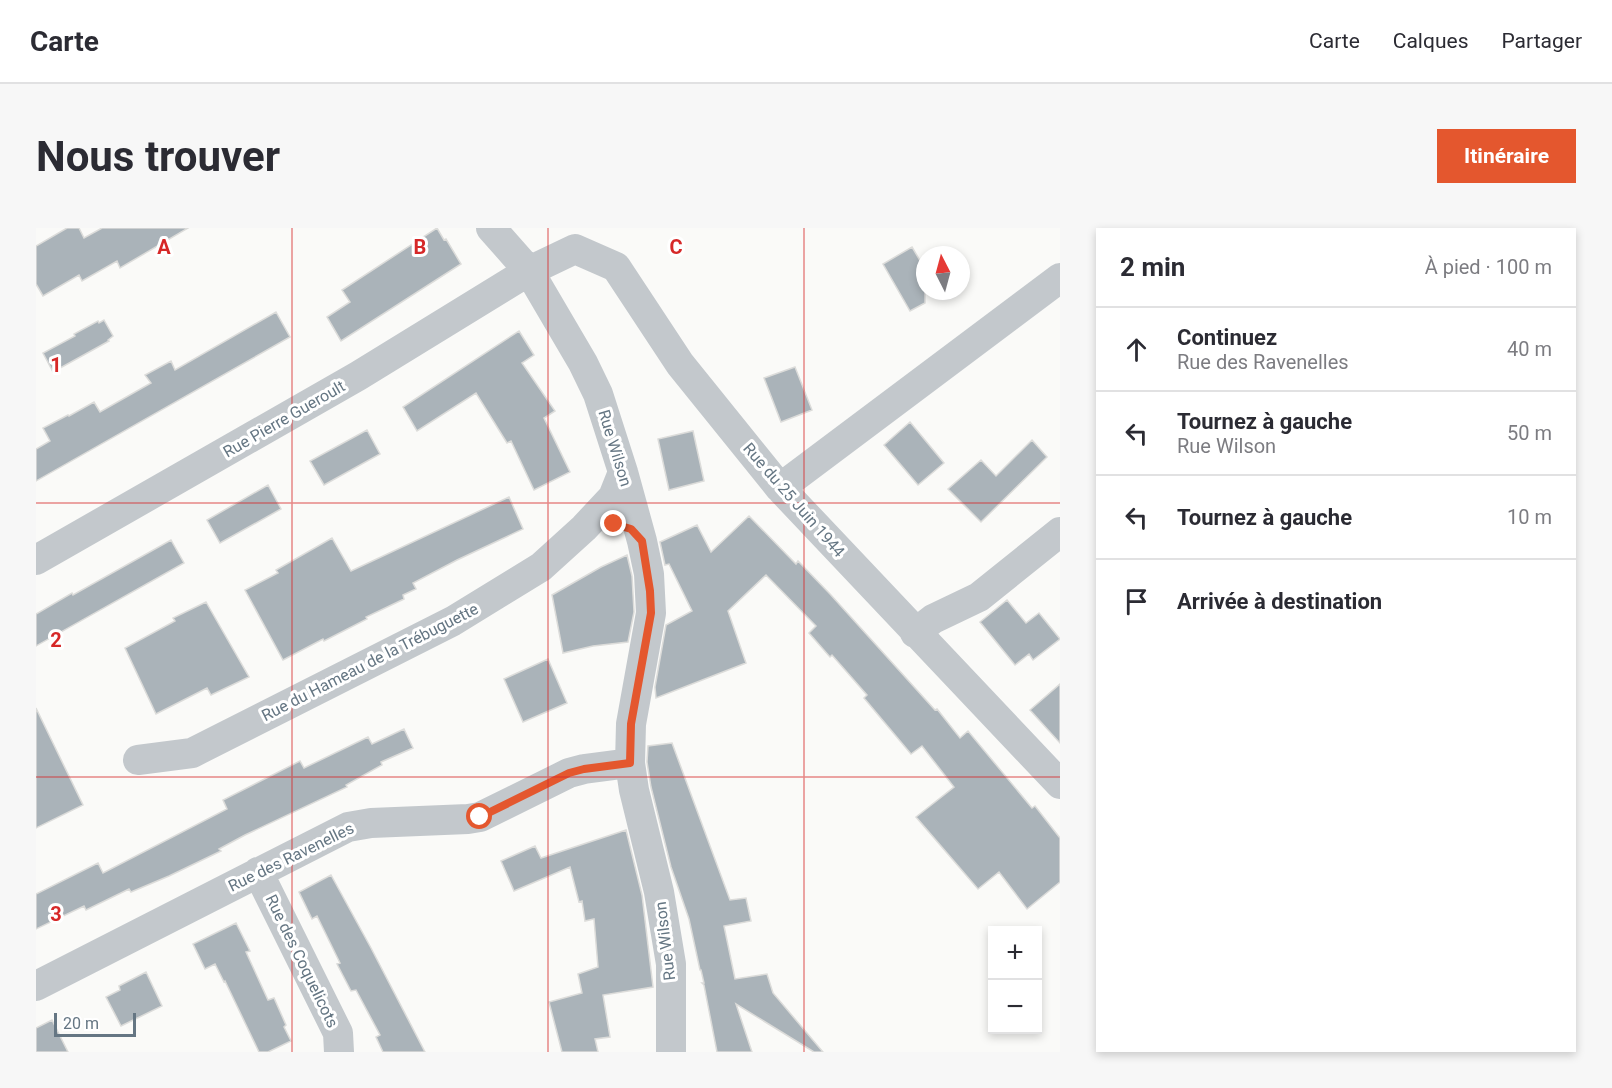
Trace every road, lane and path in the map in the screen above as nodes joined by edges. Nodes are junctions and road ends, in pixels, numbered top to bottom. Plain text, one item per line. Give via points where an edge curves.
1 (490, 228) edge
2 (575, 238) edge
3 (529, 271) junction
4 (1060, 278) edge
5 (623, 472) junction
6 (780, 488) junction
7 (584, 528) junction
8 (1060, 532) edge
9 (642, 541) junction
10 (36, 560) edge
11 (915, 633) junction
12 (138, 760) dead end
13 (630, 763) junction
14 (1060, 784) edge
15 (258, 872) junction
16 (36, 986) edge
17 (339, 1052) edge
18 (671, 1052) edge

1 - 3 street, Rue Wilson
2 - 3 street, Rue du 25 Juin 1944
2 - 6 street, Rue du 25 Juin 1944 via 616,267 680,364
3 - 5 street, Rue Wilson via 598,394
3 - 10 street, Rue Pierre Gueroult via 358,376
4 - 6 street
5 - 7 street, Rue du Hameau de la Trébuguette via 613,497
5 - 9 street, Rue Wilson
6 - 11 street, Rue du 25 Juin 1944
7 - 9 street via 614,524 631,529
7 - 12 street, Rue du Hameau de la Trébuguette via 541,567 453,621 192,753
8 - 11 street via 979,597 933,619
9 - 13 street, Rue Wilson via 651,613 631,724
11 - 14 street, Rue du 25 Juin 1944
13 - 15 street, Rue des Ravenelles via 569,773 480,817 348,827
13 - 18 street, Rue Wilson via 671,964
15 - 16 street, Rue des Ravenelles
15 - 17 street, Rue des Coquelicots via 338,1033

